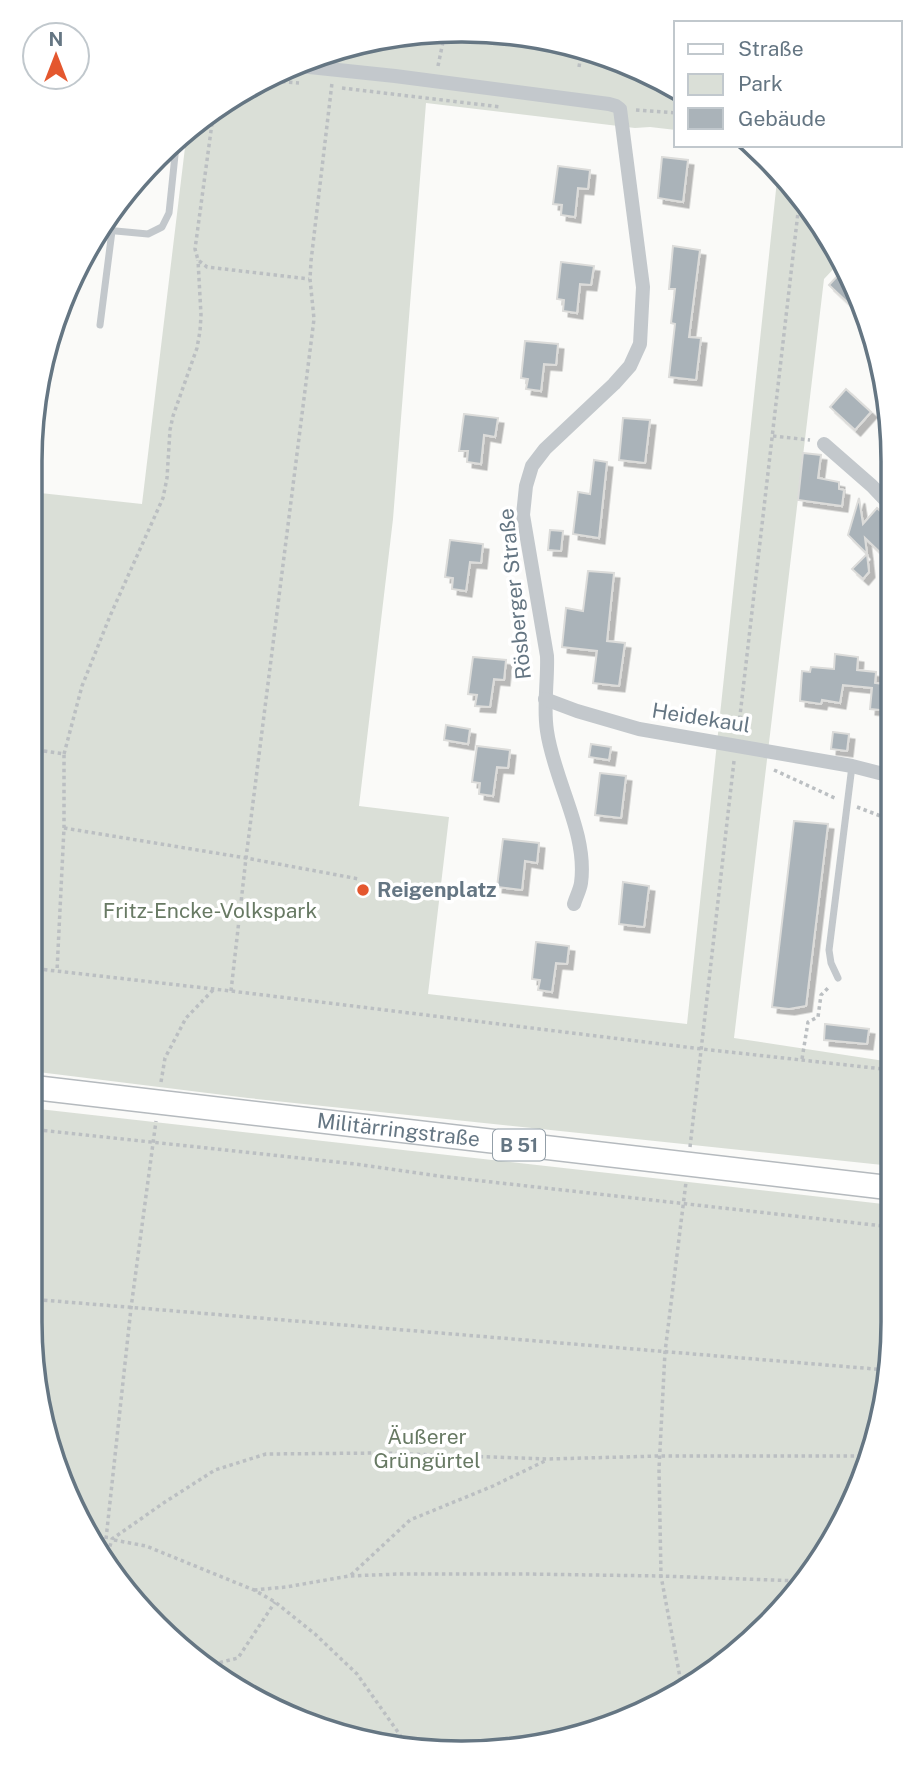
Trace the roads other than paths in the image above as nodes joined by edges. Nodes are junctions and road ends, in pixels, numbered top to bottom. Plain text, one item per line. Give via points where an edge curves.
1 (318, 68) edge
2 (175, 156) edge
3 (111, 231) edge
4 (108, 237) edge
5 (100, 325) dead end
6 (824, 444) road end
7 (881, 492) edge
8 (545, 699) junction
9 (852, 766) junction
10 (881, 773) edge
11 (574, 904) dead end
12 (838, 978) road end
13 (42, 1089) edge
14 (881, 1187) edge

1 - 8 street, Rösberger Straße via 610,104 620,109 643,287 640,344 631,366 545,449 532,466 526,486 523,515 547,656
2 - 3 lane via 169,213 162,227 148,234
4 - 5 lane
6 - 7 street
8 - 9 street, Heidekaul via 639,729
8 - 11 street, Rösberger Straße via 554,764 582,860
9 - 10 street, Heidekaul
9 - 12 lane via 829,950
13 - 14 main road, Militärringstraße / B 51

